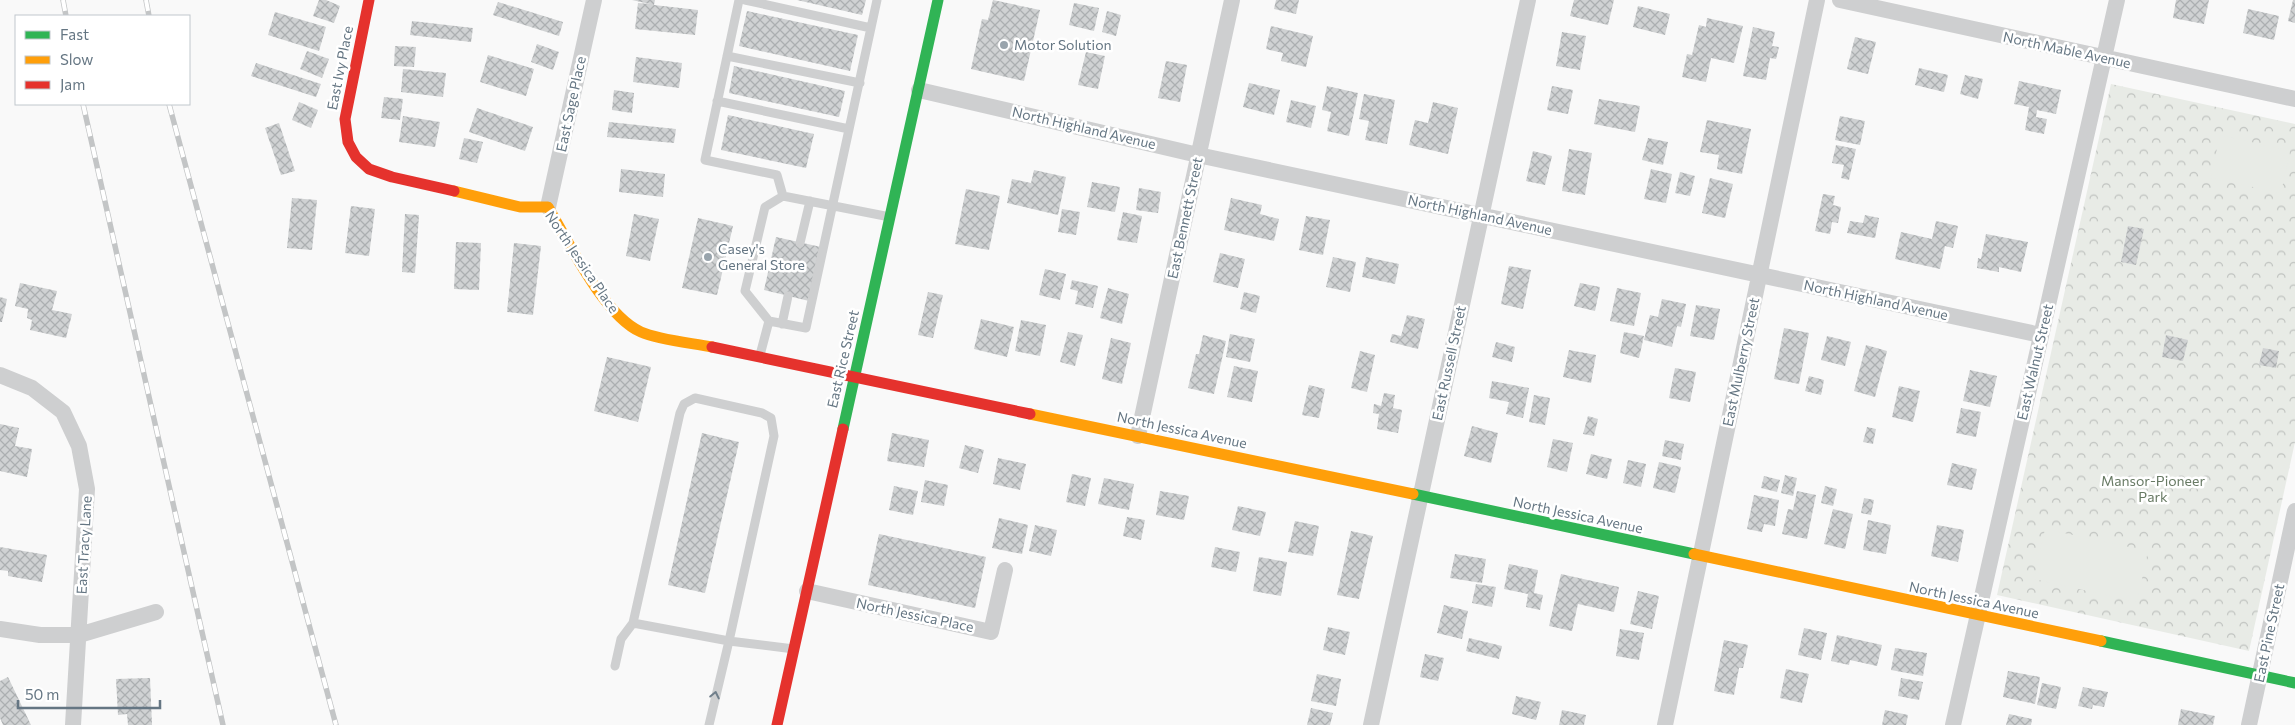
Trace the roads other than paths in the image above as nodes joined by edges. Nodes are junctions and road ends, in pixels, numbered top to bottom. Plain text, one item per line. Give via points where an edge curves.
1 (369, 0) edge
2 (594, 0) edge
3 (739, 0) edge
4 (745, 0) edge
5 (878, 0) edge
6 (938, 0) edge
7 (1232, 0) edge
8 (1528, 0) edge
9 (1817, 0) edge
10 (1840, 0) edge
11 (2117, 0) edge
12 (871, 28) junction
13 (727, 56) junction
14 (2104, 58) junction
15 (860, 83) junction
16 (919, 90) junction
17 (2295, 98) edge
18 (717, 101) junction
19 (849, 130) junction
20 (348, 142) joint
21 (1198, 155) junction
22 (783, 196) junction
23 (810, 201) junction
24 (833, 206) junction
25 (548, 207) junction
26 (1482, 215) junction
27 (890, 217) junction
28 (800, 242) dead end
29 (1759, 276) junction
30 (788, 296) dead end
31 (769, 321) junction
32 (782, 324) junction
33 (2041, 335) junction
34 (760, 357) junction
35 (0, 375) edge
36 (854, 378) junction
37 (1138, 436) junction
38 (1420, 495) junction
39 (2295, 512) edge
40 (1701, 557) junction
41 (1005, 570) dead end
42 (807, 591) junction
43 (156, 612) dead end
44 (1977, 616) junction
45 (633, 623) junction
46 (0, 629) edge
47 (80, 635) junction
48 (729, 641) junction
49 (794, 649) junction
50 (614, 666) dead end
51 (2260, 676) junction
52 (2295, 683) edge
53 (73, 725) edge
54 (709, 725) edge
55 (777, 725) edge
56 (1371, 725) edge
57 (1665, 725) edge
58 (1953, 725) edge
59 (2249, 725) edge

1 - 20 street, East Ivy Place via 346,111
2 - 25 street, East Sage Place
3 - 13 lane
4 - 12 lane
5 - 12 lane
6 - 16 street, East Rice Street
7 - 21 street, East Bennett Street
8 - 26 street, East Russell Street
9 - 29 street, East Mulberry Street
10 - 14 street, North Mable Avenue
11 - 14 street, East Walnut Street
12 - 15 lane
13 - 15 lane
13 - 18 lane
14 - 17 street, North Mable Avenue
14 - 33 street, East Walnut Street
15 - 19 lane
16 - 21 street, North Highland Avenue
16 - 27 street, East Rice Street
18 - 19 lane
18 - 22 lane via 705,160 777,175
19 - 24 lane
20 - 25 street, North Jessica Place via 363,164 392,177 520,207
21 - 26 street, North Highland Avenue
21 - 37 street, East Bennett Street
22 - 23 lane
22 - 31 lane via 765,207 745,291
23 - 24 lane
23 - 28 lane
24 - 27 lane
24 - 32 lane via 806,328
25 - 34 street, North Jessica Place via 600,292 630,327
26 - 29 street, North Highland Avenue
26 - 38 street, East Russell Street
27 - 36 street, East Rice Street
29 - 33 street, North Highland Avenue
29 - 40 street, East Mulberry Street
30 - 32 lane
31 - 32 lane
31 - 34 lane
33 - 44 street, East Walnut Street
34 - 36 street, North Jessica Place
35 - 47 street, East Tracy Lane via 32,388 64,412 79,446 87,489
36 - 37 street, North Jessica Avenue
36 - 42 street, East Rice Street
37 - 38 street, North Jessica Avenue
38 - 40 street, North Jessica Avenue
38 - 56 street, East Russell Street
39 - 51 street, East Pine Street
40 - 44 street, North Jessica Avenue
40 - 57 street, East Mulberry Street
41 - 42 street, North Jessica Place via 991,632
42 - 49 street, East Rice Street
43 - 47 street
44 - 51 street, North Jessica Avenue
44 - 58 street, East Walnut Street
45 - 48 lane
45 - 48 lane via 680,414 684,404 695,398 762,412 771,418 774,436
45 - 50 lane via 621,639
46 - 47 street via 40,635
47 - 53 street, East Tracy Lane
48 - 49 lane
54 -> 48 lane
49 - 55 street, East Rice Street
51 - 52 street, North Jessica Avenue
51 - 59 street, East Pine Street

